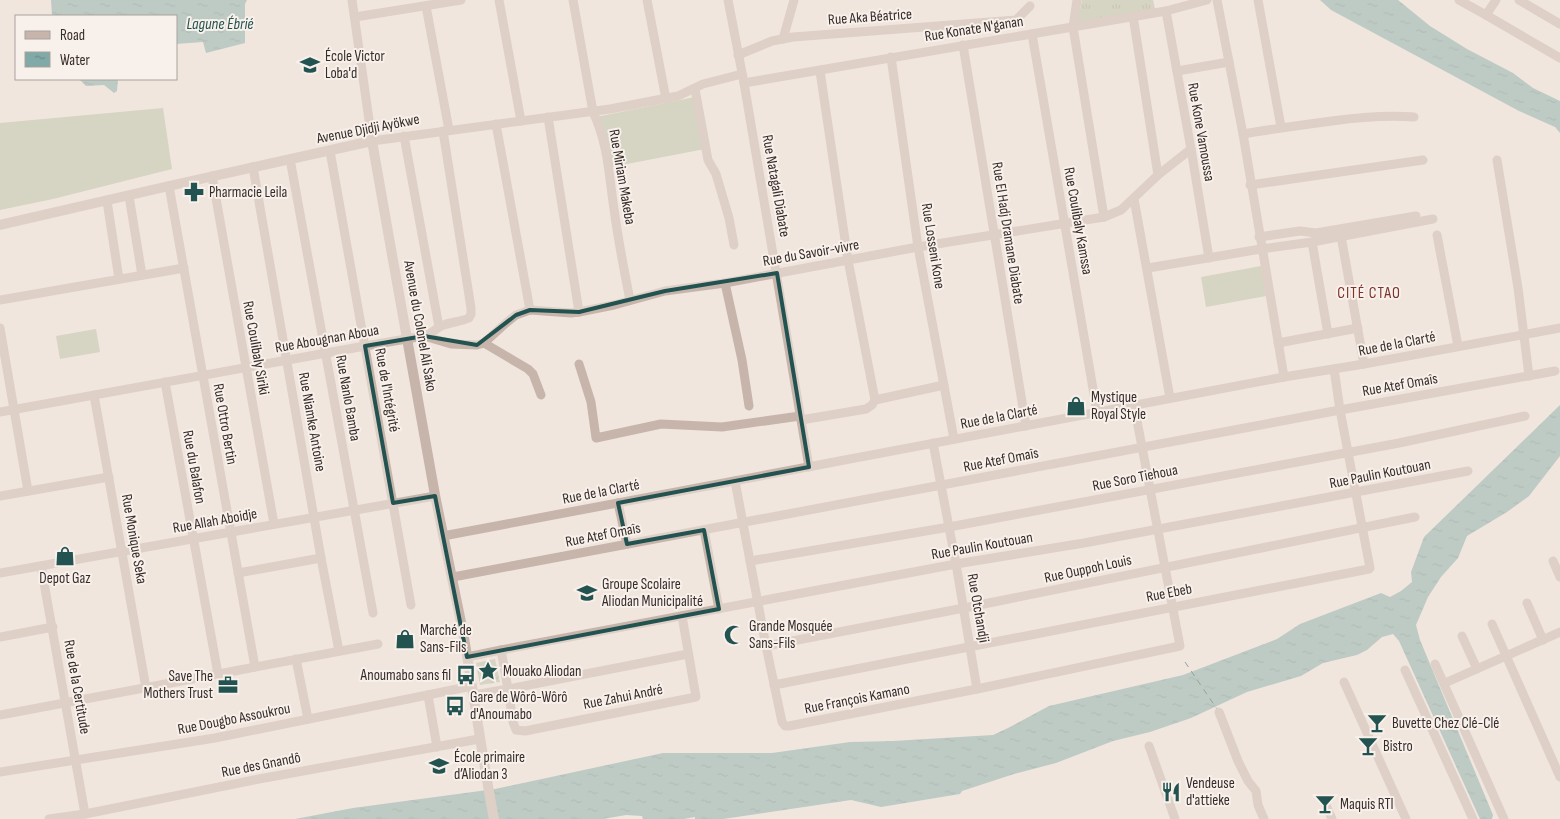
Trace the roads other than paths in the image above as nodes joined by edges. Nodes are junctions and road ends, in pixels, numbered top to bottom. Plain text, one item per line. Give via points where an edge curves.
1 (352, 0) edge
2 (461, 0) edge
3 (499, 0) edge
4 (573, 0) edge
5 (647, 0) edge
6 (728, 0) edge
7 (794, 0) edge
8 (1077, 0) edge
9 (1208, 0) edge
10 (1217, 0) edge
11 (1258, 0) edge
12 (1459, 0) edge
13 (1496, 0) edge
14 (1519, 0) edge
15 (426, 6) junction
16 (1030, 6) dead end
17 (1166, 11) junction
18 (1486, 14) junction
19 (1133, 16) junction
20 (355, 17) junction
21 (1560, 24) edge
22 (1073, 27) junction
23 (1032, 34) junction
24 (783, 39) junction
25 (963, 45) junction
26 (738, 55) junction
27 (891, 57) junction
28 (1560, 58) edge
29 (1229, 62) junction
30 (820, 71) junction
31 (1177, 71) junction
32 (743, 78) junction
33 (695, 89) junction
34 (666, 99) junction
35 (594, 112) junction
36 (1414, 117) dead end
37 (548, 118) junction
38 (521, 121) junction
39 (496, 124) junction
40 (1281, 127) junction
41 (446, 130) junction
42 (1243, 134) junction
43 (404, 136) junction
44 (372, 141) junction
45 (1191, 149) junction
46 (330, 151) junction
47 (290, 159) junction
48 (1423, 160) dead end
49 (1497, 160) dead end
50 (253, 167) junction
51 (1158, 175) junction
52 (212, 176) junction
53 (1250, 185) junction
54 (169, 186) junction
55 (129, 196) junction
56 (1134, 199) junction
57 (107, 201) junction
58 (1416, 216) dead end
59 (1104, 217) junction
60 (1433, 219) dead end
61 (1064, 223) junction
62 (0, 225) edge
63 (994, 235) junction
64 (1437, 235) dead end
65 (1341, 236) junction
66 (1260, 237) junction
67 (1312, 242) junction
68 (734, 245) dead end
69 (918, 247) junction
70 (1262, 248) junction
71 (1209, 258) junction
72 (848, 260) junction
73 (184, 268) junction
74 (1148, 268) junction
75 (777, 273) junction
76 (142, 275) junction
77 (119, 279) junction
78 (725, 283) junction
79 (0, 300) edge
80 (630, 300) junction
81 (530, 310) junction
82 (579, 312) junction
83 (0, 328) edge
84 (438, 328) junction
85 (1358, 328) junction
86 (1560, 328) edge
87 (1328, 334) junction
88 (1523, 334) junction
89 (424, 336) junction
90 (1, 339) edge
91 (406, 339) junction
92 (484, 343) junction
93 (1278, 343) junction
94 (365, 346) junction
95 (1458, 346) junction
96 (326, 353) junction
97 (287, 360) junction
98 (579, 364) dead end
99 (1364, 364) junction
100 (246, 367) junction
101 (1334, 369) junction
102 (1555, 370) dead end
103 (202, 375) junction
104 (1529, 376) junction
105 (1284, 377) junction
106 (165, 382) junction
107 (944, 385) junction
108 (94, 395) junction
109 (541, 395) dead end
110 (1170, 398) junction
111 (875, 400) junction
112 (1134, 405) junction
113 (749, 406) dead end
114 (15, 409) junction
115 (1340, 410) junction
116 (0, 412) edge
117 (1097, 412) junction
118 (1525, 416) dead end
119 (801, 418) junction
120 (1026, 426) junction
121 (954, 439) junction
122 (933, 443) junction
123 (1142, 447) junction
124 (1348, 451) junction
125 (809, 467) junction
126 (1468, 471) dead end
127 (108, 477) junction
128 (735, 481) junction
129 (941, 485) junction
130 (1149, 489) junction
131 (28, 491) junction
132 (1356, 493) junction
133 (0, 496) edge
134 (435, 496) junction
135 (393, 503) junction
136 (618, 503) junction
137 (354, 510) junction
138 (314, 517) junction
139 (1415, 517) dead end
140 (743, 522) junction
141 (274, 524) junction
142 (949, 527) junction
143 (1362, 528) junction
144 (704, 530) junction
145 (1157, 530) junction
146 (230, 532) junction
147 (443, 536) junction
148 (193, 539) junction
149 (626, 544) junction
150 (122, 551) junction
151 (322, 558) junction
152 (1553, 561) dead end
153 (750, 562) junction
154 (956, 564) junction
155 (41, 566) junction
156 (1164, 567) junction
157 (0, 573) edge
158 (238, 573) junction
159 (453, 577) junction
160 (1560, 577) edge
161 (758, 602) junction
162 (1527, 603) dead end
163 (411, 605) dead end
164 (1172, 607) junction
165 (964, 608) junction
166 (719, 609) junction
167 (372, 612) dead end
168 (682, 616) junction
169 (1492, 624) dead end
170 (52, 627) junction
171 (1560, 632) edge
172 (1462, 636) dead end
173 (0, 637) edge
174 (1542, 640) junction
175 (378, 644) dead end
176 (766, 646) junction
177 (971, 648) junction
178 (501, 650) junction
179 (339, 651) junction
180 (688, 654) junction
181 (467, 656) junction
182 (1506, 656) junction
183 (296, 659) junction
184 (1435, 664) dead end
185 (255, 668) junction
186 (1477, 669) junction
187 (1405, 670) dead end
188 (218, 674) junction
189 (1344, 682) dead end
190 (1445, 684) junction
191 (774, 685) junction
192 (146, 688) junction
193 (508, 689) junction
194 (977, 689) junction
195 (473, 690) junction
196 (428, 695) junction
197 (66, 702) junction
198 (1219, 712) dead end
199 (0, 716) edge
200 (308, 719) junction
201 (479, 739) junction
202 (1149, 746) dead end
203 (437, 747) junction
204 (76, 760) junction
205 (0, 772) edge
206 (1560, 777) edge
207 (1325, 803) dead end
208 (85, 814) junction
209 (49, 819) edge
210 (494, 819) edge
211 (1175, 819) edge
212 (1264, 819) edge
213 (1332, 819) edge
214 (1406, 819) edge
215 (1474, 819) edge
216 (1504, 819) edge

1 - 20 street, Avenue du Colonel Ali Sako
2 - 15 street
3 - 38 street
4 - 35 street, Rue Miriam Makeba
5 - 34 street
6 - 26 street, Rue Natagali Diabate
7 - 24 street
8 - 22 street
9 - 17 street, Rue Konate N'ganan
10 - 29 street
11 - 40 street
12 - 18 street
13 - 18 street
14 - 21 street
15 - 20 street
15 - 41 street
16 - 24 street, Rue Aka Béatrice via 1016,20
17 - 19 street, Rue Konate N'ganan
17 - 31 street, Rue Kone Vamoussa
18 - 28 street
19 - 22 street, Rue Konate N'ganan
19 - 51 street
20 - 44 street, Avenue du Colonel Ali Sako
22 - 23 street, Rue Konate N'ganan
22 - 59 street
23 - 25 street, Rue Konate N'ganan
23 - 61 street, Rue Coulibaly Kamssa
24 - 26 street, Rue Aka Béatrice
25 - 27 street, Rue Konate N'ganan
25 - 63 street, Rue El Hadj Dramane Diabate
26 - 32 street, Rue Natagali Diabate
27 - 30 street, Rue Konate N'ganan
27 - 69 street, Rue Losseni Kone
29 - 31 street
29 - 42 street
30 - 32 street, Rue Konate N'ganan
30 - 72 street
31 - 45 street, Rue Kone Vamoussa
32 - 33 street, Avenue Djidji Ayökwe via 717,80
32 - 75 street, Rue Natagali Diabate
33 - 34 street, Avenue Djidji Ayökwe
33 - 68 street via 708,160 716,174
34 - 35 street, Avenue Djidji Ayökwe
35 - 37 street, Avenue Djidji Ayökwe
35 - 80 street, Rue Miriam Makeba via 605,144
36 - 40 street via 1388,115
37 - 38 street, Avenue Djidji Ayökwe
37 - 82 street
38 - 39 street, Avenue Djidji Ayökwe
39 - 41 street, Avenue Djidji Ayökwe
39 - 81 street
40 - 42 street
41 - 43 street, Avenue Djidji Ayökwe
41 - 84 street, Rue Abougnan Aboua via 471,314 469,318
42 - 53 street
43 - 44 street, Avenue Djidji Ayökwe
43 - 84 street
44 - 46 street, Avenue Djidji Ayökwe
44 - 91 street, Avenue du Colonel Ali Sako
45 - 51 street, Rue du Savoir-vivre
45 - 71 street, Rue Kone Vamoussa
46 - 47 street, Avenue Djidji Ayökwe
46 - 94 street, Rue de l'Intégrité
47 - 50 street, Avenue Djidji Ayökwe
47 - 96 street, Rue Nanlo Bamba
48 - 53 street
49 - 88 street
50 - 52 street, Avenue Djidji Ayökwe
50 - 97 street, Rue Niamke Antoine
51 - 56 street, Rue du Savoir-vivre
52 - 54 street, Avenue Djidji Ayökwe
52 - 100 street, Rue Coulibaly Siriki
53 - 66 street
54 - 55 street, Avenue Djidji Ayökwe
54 - 73 street, Rue Ottro Bertin
55 - 57 street, Avenue Djidji Ayökwe
55 - 76 street
56 - 59 street, Rue du Savoir-vivre via 1121,210
56 - 74 street
57 - 62 street, Avenue Djidji Ayökwe
57 - 77 street
58 - 66 street via 1316,233 1300,231
59 - 61 street, Rue du Savoir-vivre
60 - 65 street
61 - 63 street, Rue du Savoir-vivre
61 - 117 street, Rue Coulibaly Kamssa
63 - 69 street, Rue du Savoir-vivre
63 - 120 street, Rue El Hadj Dramane Diabate
64 - 95 street
65 - 67 street
65 - 85 street
66 - 70 street
67 - 70 street
67 - 87 street
69 - 72 street, Rue du Savoir-vivre
69 - 107 street, Rue Losseni Kone
70 - 71 street
70 - 93 street
71 - 74 street
72 - 75 street, Rue du Savoir-vivre
72 - 111 street
73 - 76 street
73 - 103 street, Rue Ottro Bertin
74 - 110 street
75 - 78 street, Rue du Savoir-vivre
75 - 119 street, Rue Natagali Diabate
76 - 77 street
77 - 79 street
78 - 80 street, Rue du Savoir-vivre via 665,291
78 - 113 street
80 - 82 street, Rue du Savoir-vivre
81 - 82 street, Rue du Savoir-vivre
81 - 92 street via 516,315
83 - 90 street
84 - 89 street, Rue Abougnan Aboua
85 - 87 street
85 - 99 street
86 - 88 street, Rue de la Clarté
87 - 93 street
88 - 95 street, Rue de la Clarté
88 - 104 street
89 - 91 street, Rue Abougnan Aboua
89 - 92 street via 458,344
90 - 114 street
91 - 94 street, Rue Abougnan Aboua
91 - 134 street, Avenue du Colonel Ali Sako
92 - 109 street via 528,369
93 - 105 street
94 - 96 street, Rue Abougnan Aboua
94 - 135 street, Rue de l'Intégrité
95 - 99 street, Rue de la Clarté
96 - 97 street, Rue Abougnan Aboua
96 - 137 street, Rue Nanlo Bamba
97 - 100 street, Rue Abougnan Aboua
97 - 138 street, Rue Niamke Antoine
98 - 119 street via 591,402 596,438 661,424 722,427
99 - 101 street, Rue de la Clarté
100 - 103 street, Rue Abougnan Aboua
100 - 141 street, Rue Coulibaly Siriki
101 - 105 street, Rue de la Clarté
101 - 115 street, Rue Ebeb
102 - 104 street, Rue Atef Omaîs
103 - 106 street, Rue Abougnan Aboua
103 - 146 street, Rue Ottro Bertin
104 - 115 street, Rue Atef Omaîs
105 - 110 street, Rue de la Clarté
106 - 108 street, Rue Abougnan Aboua
106 - 148 street, Rue du Balafon
107 - 111 street
107 - 121 street, Rue Losseni Kone
108 - 114 street, Rue Abougnan Aboua
108 - 127 street, Rue Monique Seka
110 - 112 street, Rue de la Clarté
111 - 119 street via 866,409
112 - 117 street, Rue de la Clarté
112 - 123 street
114 - 116 street, Rue Abougnan Aboua
114 - 131 street
115 - 123 street, Rue Atef Omaîs
115 - 124 street, Rue Ebeb
117 - 120 street, Rue de la Clarté
118 - 124 street, Rue Soro Tiehoua
119 - 125 street, Rue Natagali Diabate
120 - 121 street, Rue de la Clarté
121 - 122 street, Rue de la Clarté
122 - 125 street, Rue de la Clarté
122 - 129 street, Rue Otchandji
123 - 129 street, Rue Atef Omaîs
123 - 130 street
124 - 130 street, Rue Soro Tiehoua
124 - 132 street, Rue Ebeb
125 - 128 street, Rue de la Clarté
126 - 132 street, Rue Paulin Koutouan
127 - 131 street
127 - 150 street, Rue Monique Seka
128 - 136 street, Rue de la Clarté
128 - 140 street, Rue François Kamano
129 - 140 street, Rue Atef Omaîs
129 - 142 street, Rue Otchandji
130 - 142 street, Rue Soro Tiehoua
130 - 145 street
131 - 133 street
132 - 143 street, Rue Ebeb
132 - 145 street, Rue Paulin Koutouan
134 - 135 street, Rue Allah Aboidje
134 - 147 street, Avenue du Colonel Ali Sako
135 - 137 street, Rue Allah Aboidje
135 - 163 street, Rue de l'Intégrité
136 - 147 street, Rue de la Clarté
136 - 149 street
137 - 138 street, Rue Allah Aboidje
137 - 167 street, Rue Nanlo Bamba
138 - 141 street, Rue Allah Aboidje
138 - 151 street, Rue Niamke Antoine
139 - 143 street, Rue Ouppoh Louis
140 - 144 street, Rue Atef Omaîs
140 - 153 street, Rue François Kamano
141 - 146 street, Rue Allah Aboidje
142 - 153 street, Rue Soro Tiehoua
142 - 154 street, Rue Otchandji
143 - 156 street, Rue Ouppoh Louis
143 - 164 street, Rue Ebeb via 1369,569
144 - 149 street, Rue Atef Omaîs
144 - 166 street
145 - 154 street, Rue Paulin Koutouan
145 - 156 street
146 - 148 street, Rue Allah Aboidje
146 - 158 street, Rue Ottro Bertin
147 - 159 street, Avenue du Colonel Ali Sako
148 - 150 street, Rue Allah Aboidje
148 - 188 street, Rue du Balafon
149 - 159 street, Rue Atef Omaîs
150 - 155 street, Rue Allah Aboidje
150 - 192 street, Rue Monique Seka
151 - 158 street
151 - 179 street, Rue Niamke Antoine
152 - 160 street
153 - 161 street, Rue François Kamano
154 - 161 street, Rue Paulin Koutouan
154 - 165 street, Rue Otchandji
155 - 157 street, Rue Allah Aboidje
155 - 170 street, Rue de la Certitude
156 - 164 street
156 - 165 street, Rue Ouppoh Louis
158 - 185 street, Rue Ottro Bertin
159 - 181 street, Avenue du Colonel Ali Sako
161 - 166 street, Rue Paulin Koutouan
161 - 176 street, Rue François Kamano
162 - 174 street
164 - 177 street, Rue Ebeb
164 - 194 street, Rue François Kamano via 1180,646
165 - 176 street, Rue Ouppoh Louis
165 - 177 street, Rue Otchandji
166 - 168 street, Rue Paulin Koutouan
168 - 178 street, Rue Paulin Koutouan
168 - 180 street, Rue Zahui André
169 - 182 street
170 - 173 street
170 - 197 street, Rue de la Certitude
171 - 174 street
172 - 186 street
174 - 182 street
175 - 179 street
176 - 191 street, Rue François Kamano
177 - 191 street, Rue Ebeb
177 - 194 street, Rue Otchandji
178 - 181 street, Rue Paulin Koutouan
178 - 193 street
179 - 183 street
180 - 193 street, Rue Dougbo Assoukrou
180 - 193 street, Rue Zahui André via 696,697 525,731 516,730
181 - 195 street, Avenue du Colonel Ali Sako
182 - 186 street
182 - 206 street
183 - 185 street
183 - 200 street
184 - 190 street
185 - 188 street
186 - 190 street
187 - 215 street
188 - 192 street
189 - 214 street
190 - 216 street
191 - 194 street, Rue François Kamano via 785,726
192 - 197 street
193 - 195 street, Rue Dougbo Assoukrou
195 - 196 street, Rue Dougbo Assoukrou
195 - 201 street, Avenue du Colonel Ali Sako
196 - 200 street, Rue Dougbo Assoukrou
196 - 203 street
197 - 199 street
197 - 204 street, Rue de la Certitude
198 - 212 street via 1238,761 1256,791
200 - 204 street, Rue Dougbo Assoukrou via 215,738
201 - 203 street, Rue des Gnandô
201 - 210 street, Avenue du Colonel Ali Sako
202 - 211 street
203 - 208 street, Rue des Gnandô
204 - 205 street, Rue Dougbo Assoukrou
204 - 208 street, Rue de la Certitude
207 - 213 street
208 - 209 street, Rue des Gnandô

